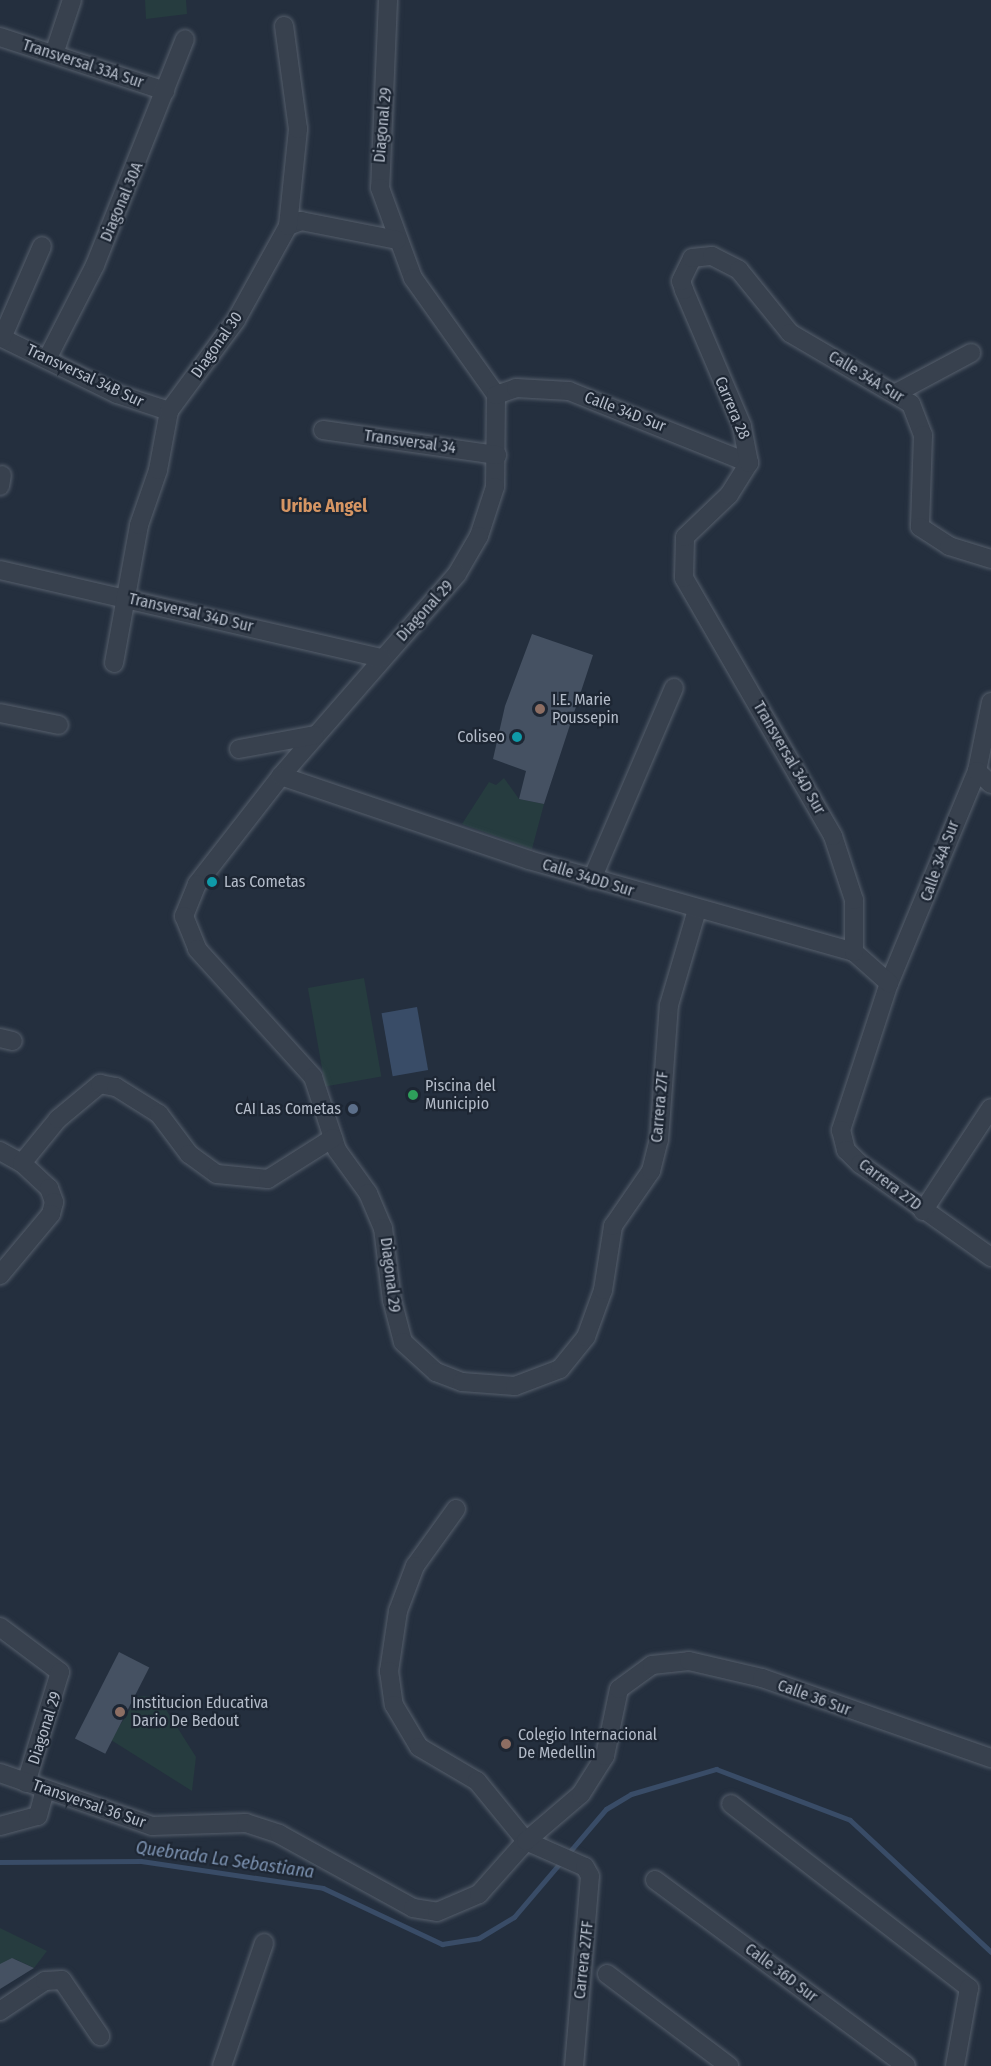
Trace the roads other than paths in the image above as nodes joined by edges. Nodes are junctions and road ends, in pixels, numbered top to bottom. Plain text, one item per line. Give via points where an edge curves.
1 (72, 0) edge
2 (388, 0) edge
3 (284, 26) dead end
4 (0, 37) edge
5 (185, 39) dead end
6 (54, 54) junction
7 (165, 91) junction
8 (288, 226) junction
9 (396, 240) junction
10 (42, 246) dead end
11 (692, 258) joint
12 (1, 338) edge
13 (971, 353) dead end
14 (47, 358) junction
15 (898, 392) junction
16 (496, 395) junction
17 (170, 411) junction
18 (323, 430) dead end
19 (497, 455) junction
20 (749, 463) junction
21 (991, 559) edge
22 (0, 570) edge
23 (684, 578) joint
24 (128, 598) junction
25 (382, 658) junction
26 (114, 663) dead end
27 (674, 688) dead end
28 (991, 702) edge
29 (0, 713) edge
30 (59, 725) dead end
31 (315, 735) junction
32 (239, 749) dead end
33 (977, 771) junction
34 (281, 776) junction
35 (991, 784) edge
36 (592, 879) junction
37 (697, 910) junction
38 (854, 952) junction
39 (889, 983) junction
40 (991, 1108) edge
41 (333, 1138) junction
42 (0, 1151) edge
43 (22, 1163) junction
44 (923, 1210) junction
45 (991, 1257) edge
46 (0, 1275) edge
47 (572, 1358) joint
48 (456, 1509) dead end
49 (0, 1627) edge
50 (991, 1758) edge
51 (0, 1773) edge
52 (27, 1783) junction
53 (45, 1790) junction
54 (730, 1804) dead end
55 (0, 1826) edge
56 (532, 1843) junction
57 (655, 1880) dead end
58 (264, 1943) dead end
59 (607, 1974) dead end
60 (0, 2011) edge
61 (100, 2036) dead end
62 (222, 2066) edge
63 (573, 2066) edge
64 (729, 2066) edge
65 (906, 2066) edge
66 (955, 2066) edge

1 - 6 street
2 - 9 street, Diagonal 29 via 379,166
3 - 8 street, Diagonal 30 via 298,129
4 - 6 street, Transversal 33A Sur
5 - 7 street, Diagonal 30A
6 - 7 street, Transversal 33A Sur
7 - 14 street, Diagonal 30A via 95,266
8 - 9 street via 301,220
8 - 17 street, Diagonal 30 via 236,320
9 - 16 street, Diagonal 29 via 437,317
10 - 12 street, Transversal 34B Sur
11 - 15 street, Calle 34A Sur via 712,256 739,270 790,333
11 - 20 street, Carrera 28 via 681,281 685,296 742,426
12 - 14 street, Transversal 34B Sur
13 - 15 street
14 - 17 street, Transversal 34B Sur via 117,394
15 - 21 street, Calle 34A Sur via 911,404 923,435 920,527 949,546
16 - 19 street, Diagonal 29
16 - 20 street, Calle 34D Sur via 516,388 569,391
17 - 24 street, Diagonal 30 via 139,525
18 - 19 street, Transversal 34
19 - 25 street, Diagonal 29 via 495,487 479,537 457,574
20 - 23 street, Carrera 28 via 729,495 685,537
22 - 24 street, Transversal 34D Sur
23 - 38 street, Transversal 34D Sur via 833,836 854,900
24 - 25 street, Transversal 34D Sur
24 - 26 street, Diagonal 30
25 - 31 street, Diagonal 29
27 - 36 street
28 - 33 street, Calle 34A Sur
29 - 30 street
31 - 32 street
31 - 34 street, Diagonal 29
33 - 35 street
33 - 39 street, Calle 34A Sur
34 - 36 street, Calle 34DD Sur
34 - 41 street, Diagonal 29 via 197,884 184,916 197,949 313,1077
36 - 37 street, Calle 34DD Sur
37 - 38 street, Calle 34DD Sur
37 - 47 street, Carrera 27F via 669,1005 659,1140 651,1171 613,1226 596,1314
38 - 39 street, Calle 34DD Sur
39 - 44 street, Carrera 27D via 841,1130 846,1150 860,1164
40 - 44 street
41 - 43 street via 268,1179 217,1173 189,1154 159,1114 116,1087 100,1084 58,1119
41 - 47 street, Diagonal 29 via 377,1210 396,1325 415,1356 462,1382 489,1387 540,1379
42 - 43 street
43 - 46 street via 49,1188 53,1208
44 - 45 street, Carrera 27D
48 - 56 street via 416,1566 398,1611 389,1671 394,1705 419,1747 477,1780
49 - 52 street, Diagonal 29 via 60,1672
50 - 56 street, Calle 36 Sur via 762,1678 689,1661 661,1663 634,1673 619,1689 596,1776
51 - 52 street, Transversal 36 Sur
52 - 53 street, Transversal 36 Sur
53 - 55 street via 38,1816
53 - 56 street, Transversal 36 Sur via 152,1826 246,1823 279,1834 413,1908 437,1912 479,1894
54 - 66 street via 969,1988
56 - 63 street, Carrera 27FF via 585,1867 592,1888
57 - 65 street, Calle 36D Sur
58 - 62 street
59 - 64 street
60 - 61 street via 45,1981 62,1980

